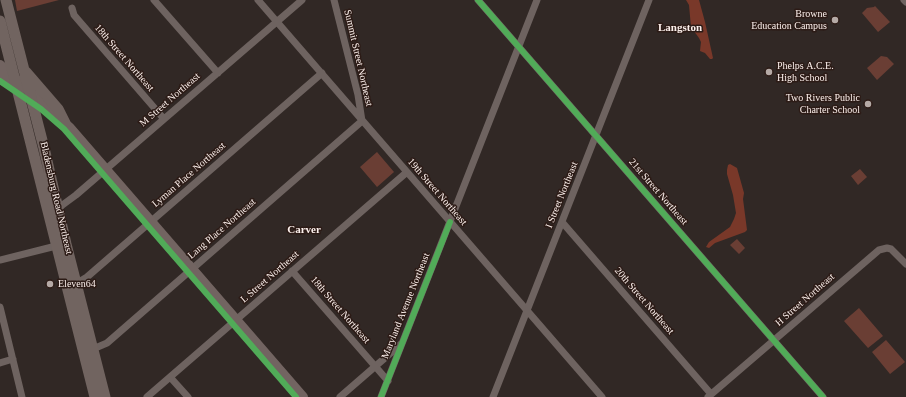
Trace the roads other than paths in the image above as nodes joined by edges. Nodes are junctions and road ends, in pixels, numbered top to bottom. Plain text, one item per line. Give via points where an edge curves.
1 (6, 0) edge
2 (154, 0) edge
3 (258, 0) edge
4 (302, 0) edge
5 (334, 0) edge
6 (478, 0) edge
7 (538, 0) edge
8 (649, 0) edge
9 (904, 0) edge
10 (906, 2) edge
11 (72, 8) dead end
12 (277, 22) junction
13 (5, 32) edge
14 (519, 47) junction
15 (0, 65) edge
16 (24, 70) junction
17 (218, 73) junction
18 (322, 73) junction
19 (0, 76) edge
20 (14, 80) junction
21 (30, 93) junction
22 (164, 119) junction
23 (362, 121) junction
24 (65, 123) junction
25 (596, 135) junction
26 (106, 170) junction
27 (407, 172) junction
28 (53, 210) junction
29 (151, 222) junction
30 (450, 222) junction
31 (562, 222) junction
32 (61, 245) junction
33 (0, 260) edge
34 (906, 264) edge
35 (192, 269) junction
36 (292, 271) junction
37 (72, 285) junction
38 (0, 307) edge
39 (527, 310) junction
40 (236, 320) junction
41 (774, 340) junction
42 (402, 342) junction
43 (93, 349) junction
44 (13, 359) junction
45 (0, 363) edge
46 (375, 366) junction
47 (170, 377) junction
48 (388, 380) junction
49 (709, 396) edge
50 (822, 396) edge
51 (22, 397) edge
52 (95, 397) edge
53 (105, 397) edge
54 (147, 397) edge
55 (188, 397) edge
56 (303, 397) edge
57 (340, 397) edge
58 (381, 397) edge
59 (493, 397) edge
60 (601, 397) edge

1 - 13 main road, Bladensburg Road Northeast
2 - 17 street
3 - 12 street, 19th Street Northeast
4 - 12 street, M Street Northeast
5 - 23 street, Summit Street Northeast
6 - 14 street, 21st Street Northeast
7 - 14 street, Maryland Avenue Northeast
8 - 25 street, I Street Northeast
9 - 10 street
11 - 22 street, 18th Street Northeast via 74,15
12 - 17 street, M Street Northeast
12 - 18 street, 19th Street Northeast
13 - 16 main road, Bladensburg Road Northeast
13 - 20 main road, Bladensburg Road Northeast
14 - 25 street, 21st Street Northeast
14 - 30 street, Maryland Avenue Northeast
15 - 20 main road
16 - 21 main road, Bladensburg Road Northeast
16 - 24 main road via 58,109
17 - 22 street, M Street Northeast
18 - 23 street, 19th Street Northeast
18 - 29 street, Lyman Place Northeast
19 - 20 main road
20 - 21 main road
20 - 28 main road, Bladensburg Road Northeast
21 - 24 main road
21 - 28 main road, Bladensburg Road Northeast
22 - 26 street, M Street Northeast
23 - 27 street, 19th Street Northeast
23 - 35 street, Lang Place Northeast
24 - 26 main road
25 - 31 street, I Street Northeast
25 - 41 street, 21st Street Northeast
26 - 28 street, M Street Northeast
26 - 29 main road
27 - 30 street, 19th Street Northeast
27 - 36 street, L Street Northeast
28 - 32 main road, Bladensburg Road Northeast
29 - 35 main road
29 - 37 street, Lyman Place Northeast via 87,276
30 - 39 street, 19th Street Northeast
30 - 42 street, Maryland Avenue Northeast
31 - 39 street, I Street Northeast
31 - 49 street, 20th Street Northeast
32 - 33 street
32 - 37 main road, Bladensburg Road Northeast
34 - 41 street, H Street Northeast via 891,249 879,250
35 - 40 main road
35 - 43 street, Lang Place Northeast via 107,343
36 - 40 street, L Street Northeast
36 - 46 street, 18th Street Northeast
37 - 43 main road, Bladensburg Road Northeast
37 - 52 main road, Bladensburg Road Northeast
38 - 44 street
39 - 59 street, I Street Northeast
39 - 60 street, 19th Street Northeast
40 - 47 street, L Street Northeast
40 - 56 main road
41 - 49 street, H Street Northeast
41 - 50 street, 21st Street Northeast
42 - 46 street
42 - 48 street, Maryland Avenue Northeast
43 - 53 main road, Bladensburg Road Northeast
44 - 45 street
44 - 51 street
46 - 48 street, 18th Street Northeast
46 - 57 street
47 - 54 street, L Street Northeast
47 - 55 street
48 - 58 street, Maryland Avenue Northeast

